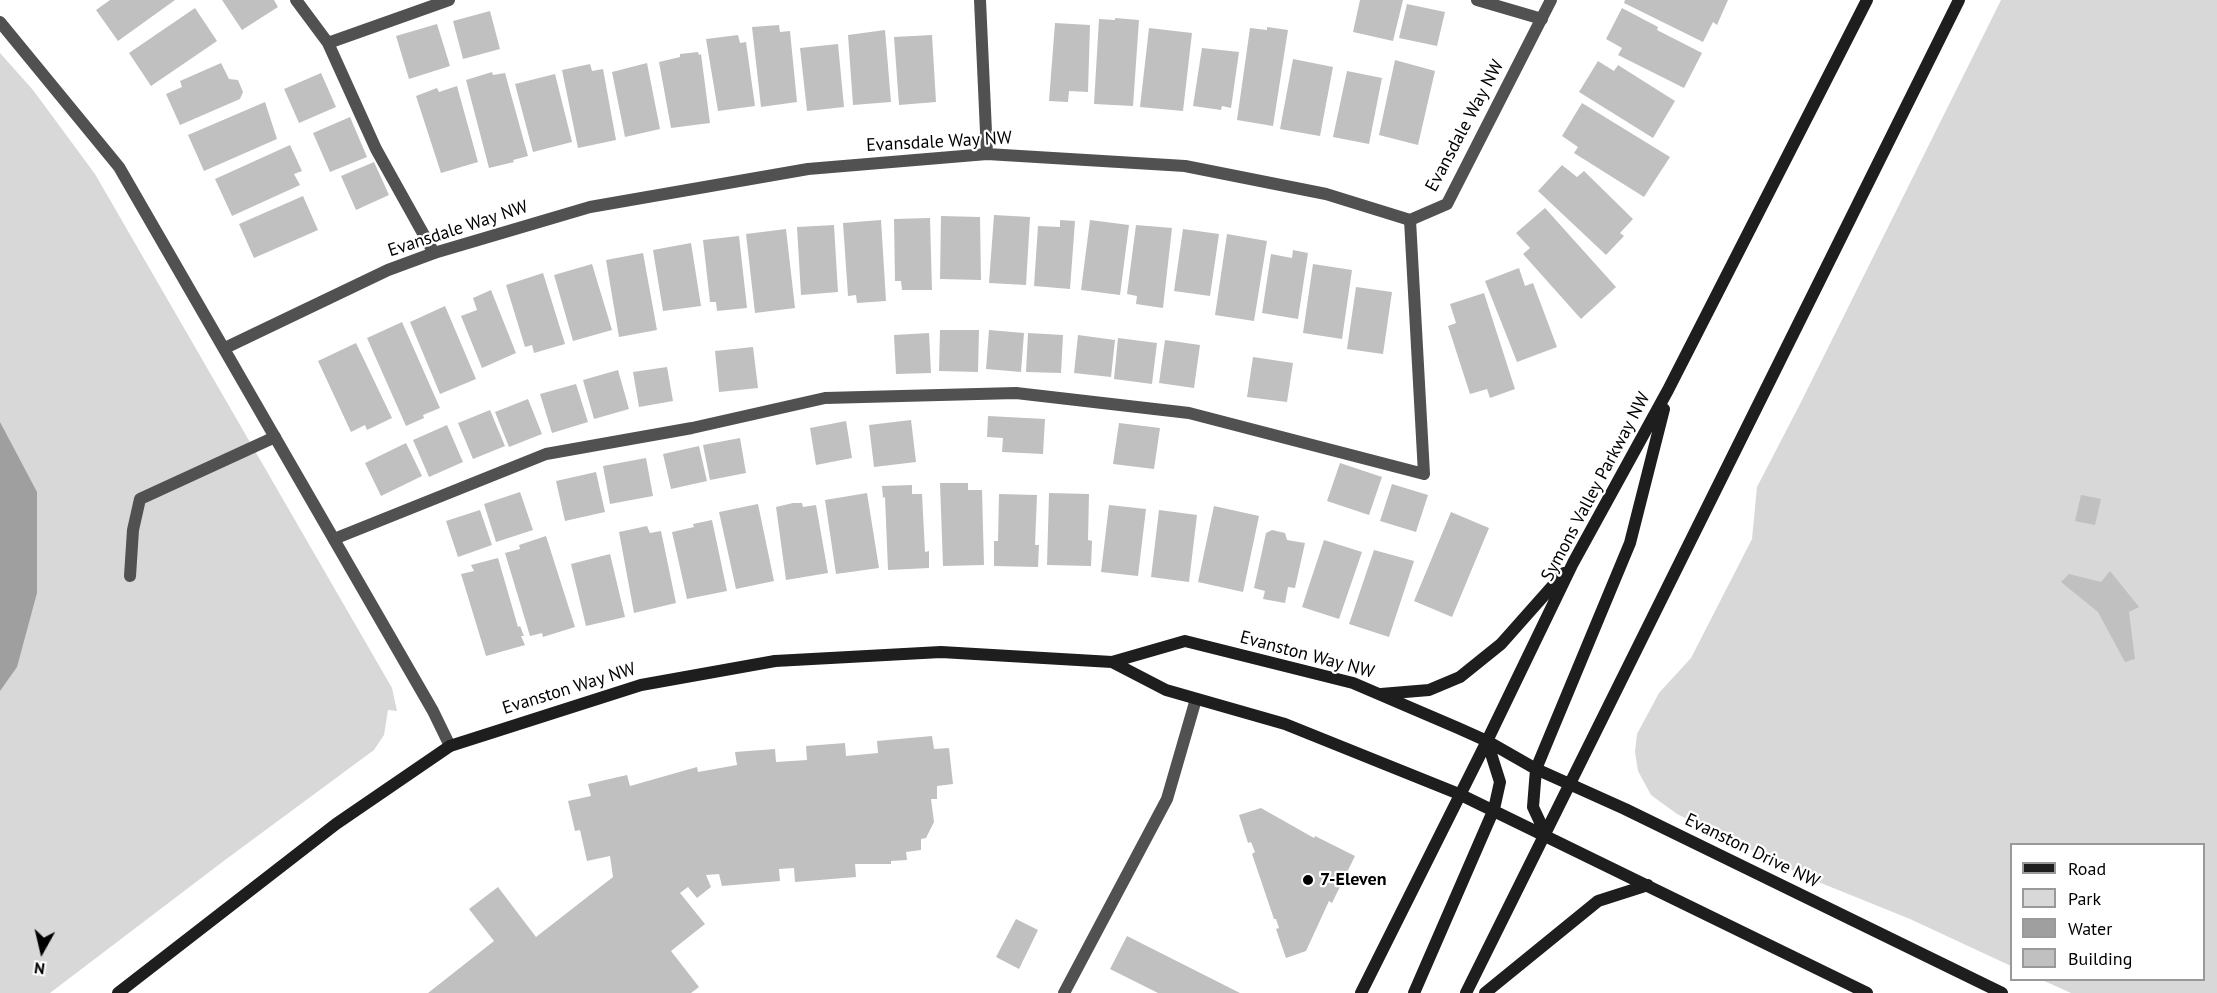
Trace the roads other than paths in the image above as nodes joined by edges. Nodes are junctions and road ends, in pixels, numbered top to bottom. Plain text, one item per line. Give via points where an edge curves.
1 (296, 0) edge
2 (449, 0) edge
3 (980, 0) edge
4 (1477, 0) edge
5 (1551, 0) edge
6 (1867, 0) edge
7 (1959, 0) edge
8 (1542, 19) junction
9 (0, 22) edge
10 (328, 43) junction
11 (987, 154) junction
12 (1410, 220) junction
13 (434, 253) junction
14 (225, 348) junction
15 (1668, 390) junction
16 (275, 436) junction
17 (334, 539) junction
18 (1573, 563) junction
19 (130, 576) dead end
20 (1112, 662) junction
21 (1380, 694) junction
22 (1197, 699) junction
23 (1487, 741) junction
24 (450, 746) junction
25 (1536, 769) junction
26 (1571, 784) junction
27 (1459, 794) junction
28 (1494, 809) junction
29 (1546, 835) junction
30 (1648, 885) junction
31 (118, 993) edge
32 (1064, 993) edge
33 (1361, 993) edge
34 (1414, 993) edge
35 (1466, 993) edge
36 (1485, 993) edge
37 (1867, 993) edge
38 (2002, 993) edge

1 - 10 street
2 - 10 street
3 - 11 street
4 - 8 street
5 - 8 street, Evansdale Way NW
6 - 15 main road, Symons Valley Parkway NW
7 - 26 main road
8 - 12 street, Evansdale Way NW via 1447,204
9 - 14 street via 119,167
10 - 13 street via 376,148
11 - 12 street, Evansdale Way NW via 1185,166 1326,194
11 - 13 street, Evansdale Way NW via 808,169 590,207
12 - 17 street via 1424,474 1189,413 1016,393 825,398 692,428 546,454
13 - 14 street, Evansdale Way NW via 388,270
14 - 16 street
15 - 18 main road, Symons Valley Parkway NW
15 - 25 main road via 1630,543
16 - 17 street
16 - 19 street via 140,499
17 - 24 street
18 - 21 main road via 1501,644 1460,676 1429,690
18 - 23 main road, Symons Valley Parkway NW
20 - 21 main road, Evanston Way NW via 1185,641 1353,683
20 - 22 main road, Evanston Way NW via 1166,690
20 - 24 main road, Evanston Way NW via 941,652 775,661 641,685
21 - 23 main road, Evanston Way NW
22 - 27 main road, Evanston Way NW via 1285,724
22 - 32 street via 1167,799
23 - 25 main road, Evanston Drive NW
23 - 27 main road, Symons Valley Parkway NW
23 - 28 main road via 1500,782
24 - 31 main road, Evanston Way NW via 336,824
25 - 26 main road, Evanston Drive NW
25 - 29 main road via 1533,807
26 - 29 main road
26 - 38 main road, Evanston Drive NW
27 - 28 main road
27 - 33 main road, Symons Valley Parkway NW
28 - 29 main road
28 - 34 main road
29 - 30 main road
29 - 35 main road
30 - 36 main road via 1598,901
30 - 37 main road

